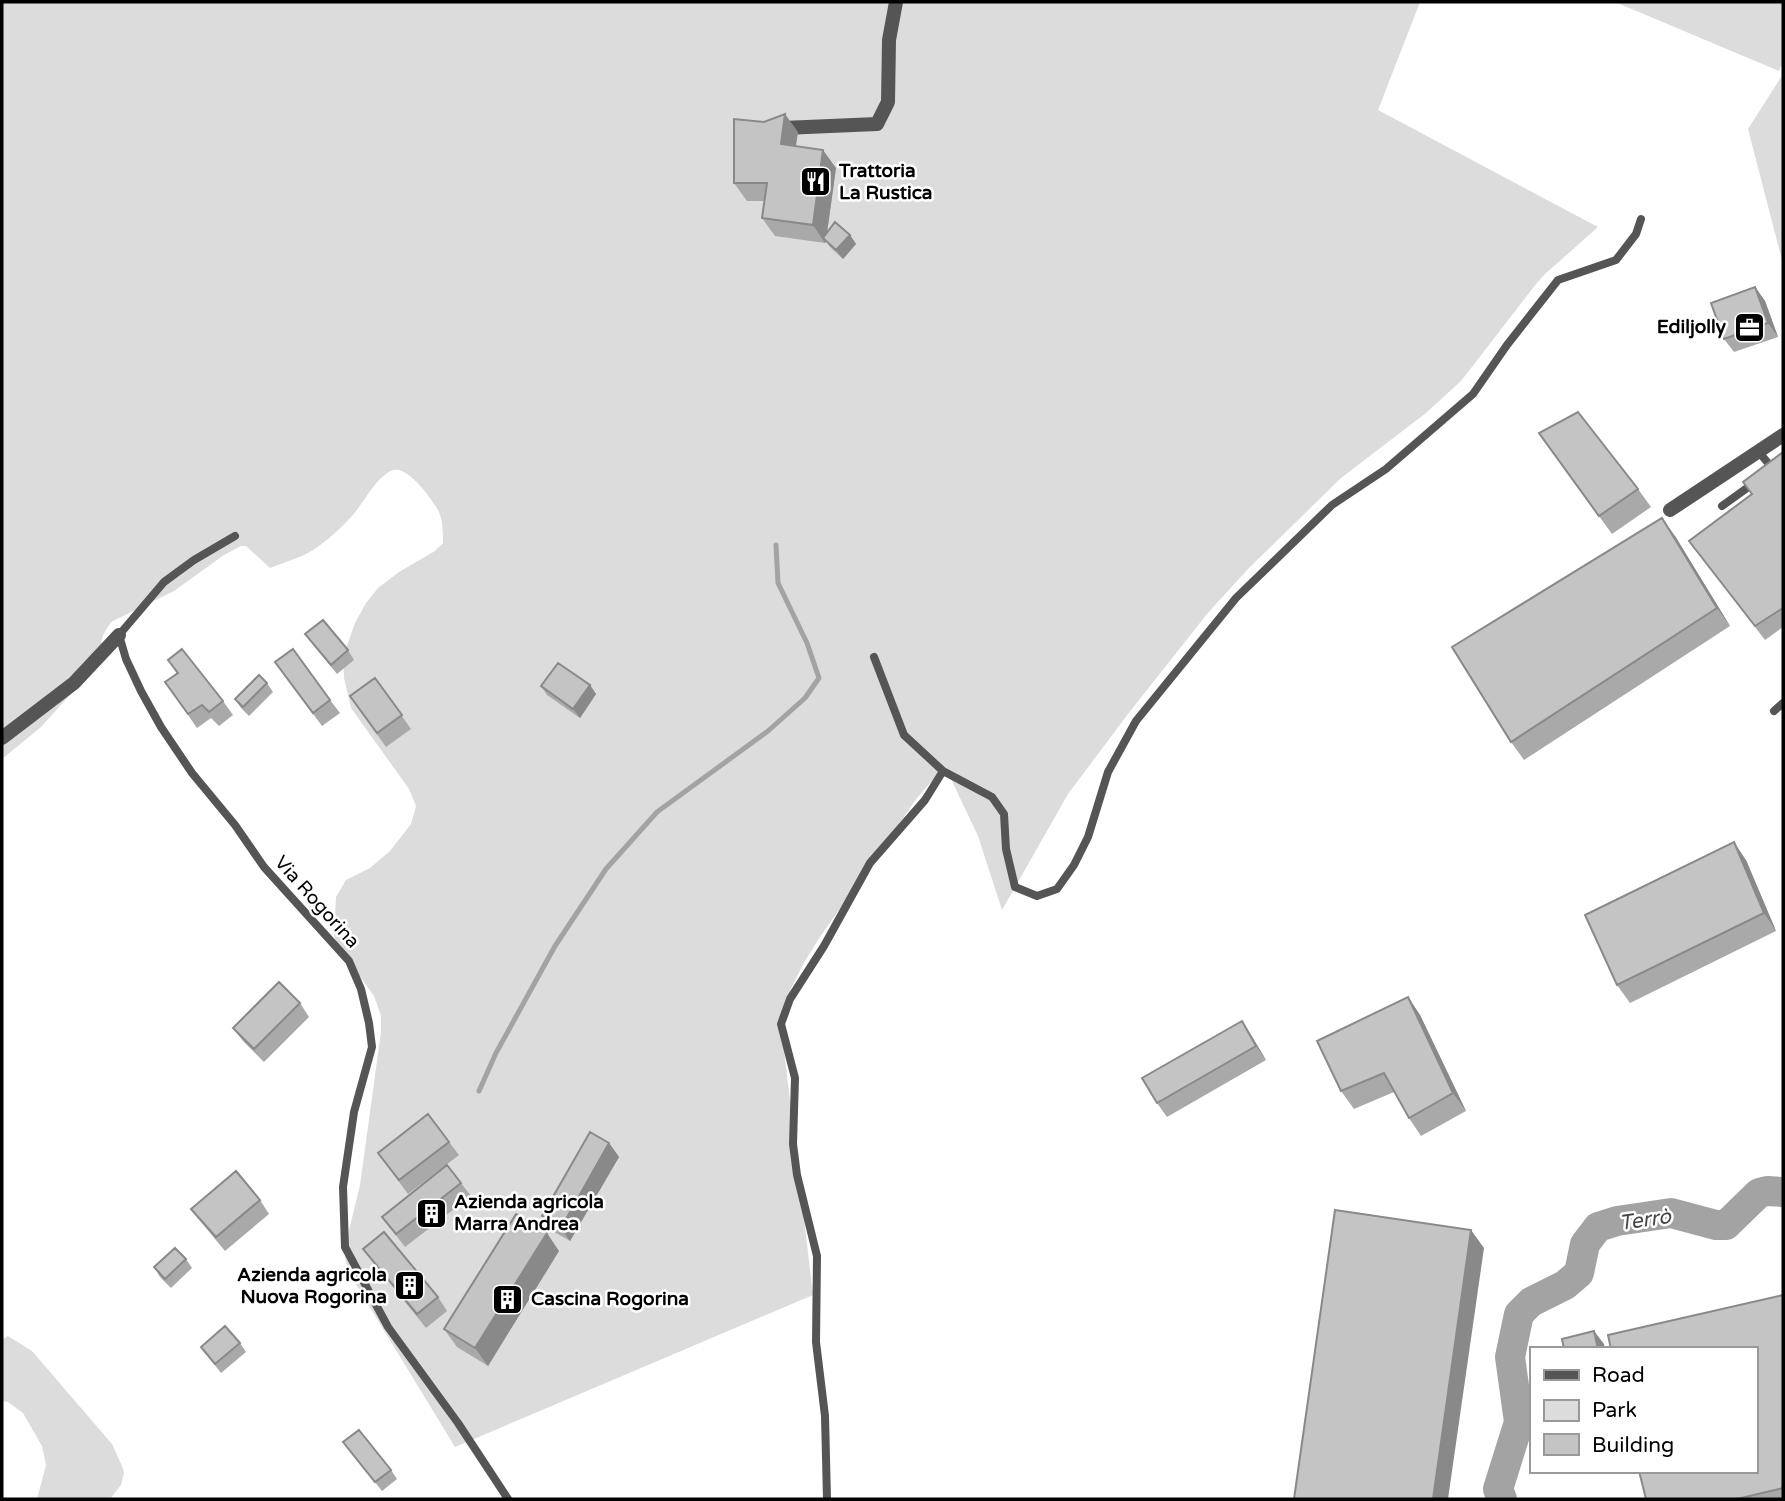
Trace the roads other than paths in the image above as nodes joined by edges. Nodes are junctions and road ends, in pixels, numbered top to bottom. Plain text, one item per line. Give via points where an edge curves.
1 (896, 2) edge
2 (782, 134) edge
3 (1641, 219) dead end
4 (1783, 435) edge
5 (1758, 452) junction
6 (1783, 462) edge
7 (1773, 469) junction
8 (1722, 506) dead end
9 (1671, 510) dead end
10 (235, 536) dead end
11 (118, 635) junction
12 (874, 657) dead end
13 (1783, 703) edge
14 (1774, 711) dead end
15 (2, 738) edge
16 (943, 771) junction
17 (508, 1499) edge
18 (827, 1499) edge

1 - 2 street via 888,40 888,102 877,124 783,128
3 - 16 lane via 1636,234 1616,260 1558,280 1473,394 1386,469 1332,505 1236,598 1136,721 1108,772 1088,837 1057,889 1037,896 1015,887 1004,814 992,797
4 - 5 street
5 - 7 lane
5 - 9 street
6 - 7 lane
7 - 8 lane
10 - 11 lane via 164,582
11 - 15 street via 74,683
11 - 17 lane, Via Rogorina via 141,691 192,773 264,867 349,961 361,989 372,1047 354,1112 342,1187 345,1247 388,1327
12 - 16 lane via 904,735
13 - 14 lane
16 - 18 lane via 925,800 870,863 790,999 781,1024 795,1078 797,1175 817,1256 816,1342 825,1416

